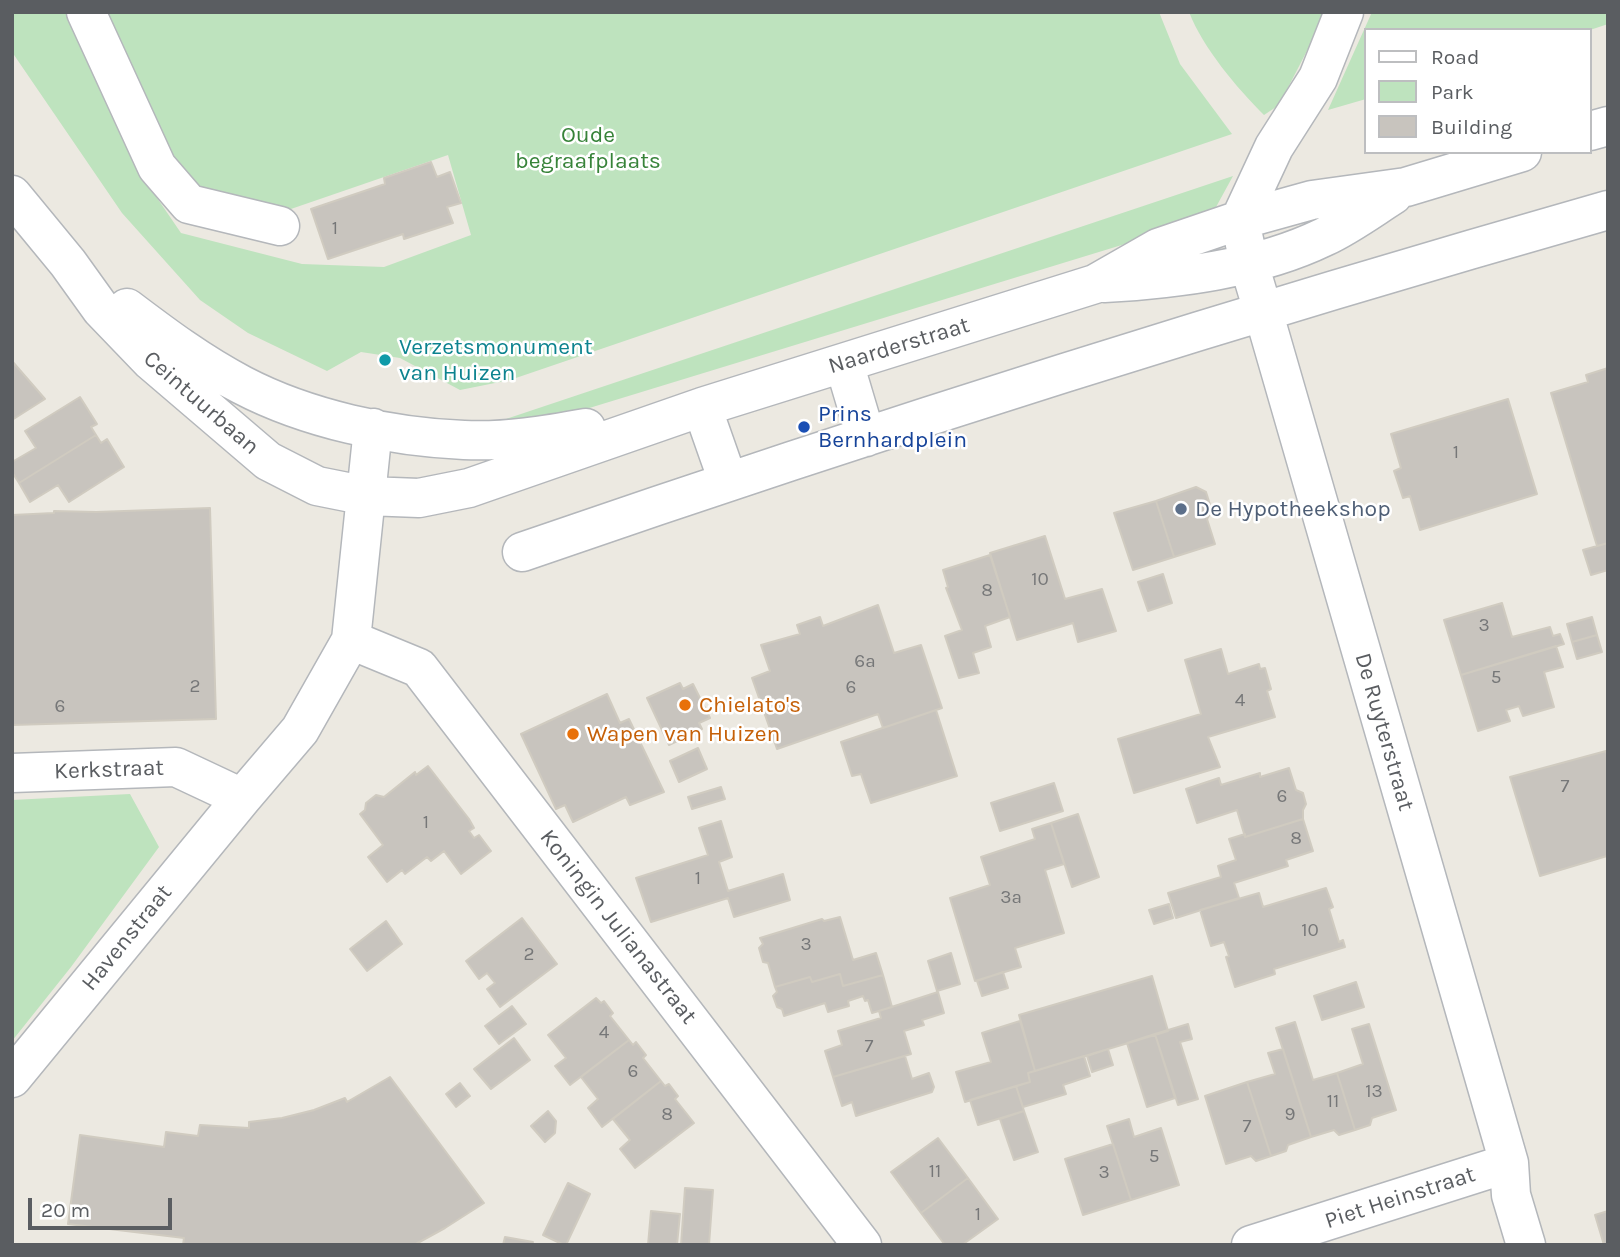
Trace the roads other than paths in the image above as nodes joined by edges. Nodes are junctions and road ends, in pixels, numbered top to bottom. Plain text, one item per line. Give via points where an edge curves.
1 (86, 12) edge
2 (1344, 12) edge
3 (1515, 154) edge
4 (1406, 187) junction
5 (12, 195) edge
6 (1608, 209) edge
7 (1240, 220) junction
8 (279, 226) dead end
9 (68, 263) junction
10 (1249, 264) junction
11 (1095, 284) junction
12 (1263, 312) junction
13 (844, 363) junction
14 (702, 407) junction
15 (373, 428) junction
16 (866, 437) junction
17 (728, 481) junction
18 (367, 496) junction
19 (522, 552) dead end
20 (351, 640) junction
21 (12, 773) edge
22 (242, 798) junction
23 (12, 1078) edge
24 (1509, 1163) junction
25 (862, 1245) edge
26 (1251, 1245) edge
27 (1526, 1245) edge

1 - 8 street via 158,167 189,204
2 - 7 street via 1318,78 1273,146
3 - 4 street, Naarderstraat
4 - 7 street, Naarderstraat via 1312,200
4 - 10 street, Naarderstraat via 1324,237
5 - 9 street, Ceintuurbaan
6 - 12 street
7 - 10 street, De Ruyterstraat
7 - 11 street, Naarderstraat via 1158,248
9 - 15 street, Ceintuurbaan via 183,351 244,386 307,413
9 - 18 street, Ceintuurbaan via 101,309 151,361 268,461 317,486
10 - 11 street, Naarderstraat via 1159,280
10 - 12 street, De Ruyterstraat
11 - 13 street, Naarderstraat
12 - 16 street
12 - 24 street, De Ruyterstraat
13 - 14 street, Naarderstraat
13 - 16 street
14 - 15 street, Naarderstraat via 539,436 466,440
14 - 17 street
14 - 18 street, Naarderstraat via 469,488 419,498
15 - 18 street
16 - 17 street
17 - 19 street
18 - 20 street
20 - 22 street via 300,730
20 - 25 street, Koningin Julianastraat via 419,668
21 - 22 street, Kerkstraat via 177,767
22 - 23 street, Havenstraat
24 - 26 street, Piet Heinstraat
24 - 27 street, De Ruyterstraat via 1511,1195

